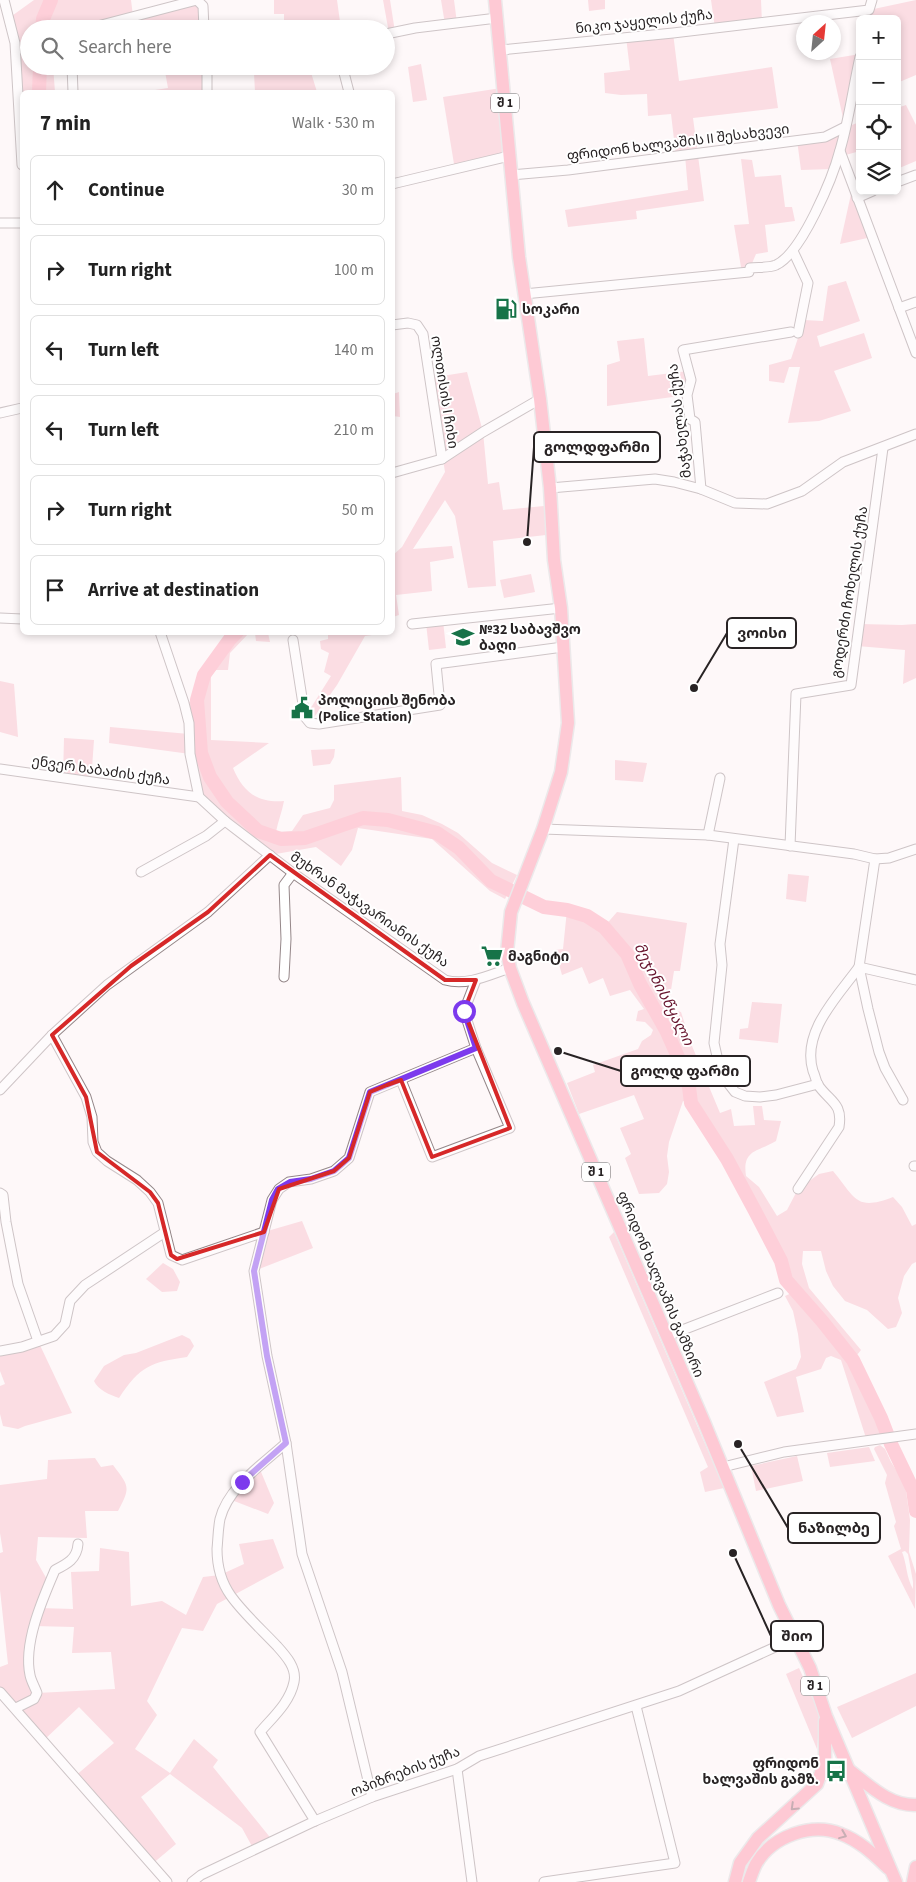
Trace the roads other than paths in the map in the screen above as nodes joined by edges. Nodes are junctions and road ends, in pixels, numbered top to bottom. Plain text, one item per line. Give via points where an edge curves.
1 (4, 0) edge
2 (197, 0) edge
3 (495, 0) edge
4 (872, 0) edge
5 (869, 14) edge
6 (497, 18) junction
7 (120, 20) edge
8 (204, 20) edge
9 (395, 32) edge
10 (500, 50) junction
11 (859, 60) edge
12 (72, 75) edge
13 (207, 75) edge
14 (345, 75) edge
15 (73, 90) edge
16 (207, 90) edge
17 (348, 90) edge
18 (845, 127) junction
19 (20, 130) edge
20 (840, 151) junction
21 (509, 156) junction
22 (916, 174) edge
23 (511, 175) junction
24 (901, 180) edge
25 (395, 183) edge
26 (864, 195) edge
27 (857, 198) junction
28 (0, 223) edge
29 (20, 224) edge
30 (793, 251) junction
31 (524, 294) junction
32 (916, 302) edge
33 (899, 308) junction
34 (395, 325) edge
35 (916, 353) edge
36 (540, 399) junction
37 (20, 408) edge
38 (0, 413) edge
39 (916, 434) edge
40 (883, 448) junction
41 (442, 459) junction
42 (395, 472) edge
43 (550, 488) junction
44 (701, 489) junction
45 (561, 608) junction
46 (0, 618) edge
47 (20, 619) edge
48 (412, 624) dead end
49 (161, 635) edge
50 (294, 640) dead end
51 (563, 647) junction
52 (0, 769) edge
53 (720, 778) dead end
54 (199, 797) junction
55 (225, 821) junction
56 (544, 829) junction
57 (708, 835) junction
58 (734, 839) junction
59 (790, 846) junction
60 (916, 849) edge
61 (270, 856) junction
62 (875, 859) junction
63 (141, 872) dead end
64 (293, 873) junction
65 (860, 967) junction
66 (510, 968) junction
67 (284, 977) dead end
68 (476, 980) junction
69 (916, 980) edge
70 (52, 1035) junction
71 (476, 1048) junction
72 (401, 1080) junction
73 (818, 1084) junction
74 (0, 1090) edge
75 (903, 1100) dead end
76 (798, 1189) dead end
77 (0, 1193) edge
78 (165, 1232) junction
79 (264, 1232) junction
80 (778, 1293) dead end
81 (667, 1336) junction
82 (38, 1341) junction
83 (0, 1351) edge
84 (916, 1434) edge
85 (286, 1443) junction
86 (723, 1467) junction
87 (78, 1544) dead end
88 (795, 1638) junction
89 (0, 1692) edge
90 (636, 1706) junction
91 (16, 1708) junction
92 (826, 1716) junction
93 (848, 1768) junction
94 (457, 1769) junction
95 (372, 1797) junction
96 (916, 1805) edge
97 (315, 1821) junction
98 (916, 1867) edge
99 (893, 1877) edge
100 (167, 1882) edge
101 (192, 1882) edge
102 (472, 1882) edge
103 (544, 1882) edge
104 (735, 1882) edge
105 (749, 1882) edge
106 (913, 1882) edge

1 - 19 street via 15,43
2 - 7 street
2 - 8 street via 203,6
3 - 6 highway, ფრიდონ ხალვაშის გამზირი / შ 1
4 - 5 street, ნიკო ჯაყელის ქუჩა
5 - 10 street, ნიკო ჯაყელის ქუჩა
6 - 9 street
6 - 10 highway, ფრიდონ ხალვაშის გამზირი / შ 1
10 - 21 highway, ფრიდონ ხალვაშის გამზირი / შ 1
11 - 18 street
12 - 15 street
13 - 16 street
14 - 17 street
18 - 20 street
18 - 23 street, ფრიდონ ხალვაშის II შესახვევი via 825,136
20 - 27 street
20 - 30 street via 808,230
21 - 23 highway, ფრიდონ ხალვაშის გამზირი / შ 1
21 - 25 street
22 - 24 street
23 - 31 highway, ფრიდონ ხალვაშის გამზირი / შ 1
26 - 27 street
27 - 33 street
28 - 29 street
30 - 31 street via 776,265 750,268 749,272
30 - 44 street, მაჭახელას ქუჩა via 808,283 795,333 683,350 691,380 687,394 690,419 695,422
31 - 36 highway, ფრიდონ ხალვაშის გამზირი / შ 1
32 - 33 street
33 - 35 street
34 - 41 street, ოლთისის I ჩიხი via 417,325 423,334
36 - 41 street
36 - 43 highway, ფრიდონ ხალვაშის გამზირი / შ 1
37 - 38 street
39 - 40 street, მაჭახელას ქუჩა
40 - 44 street, მაჭახელას ქუჩა via 843,462 802,491 767,504 735,503
40 - 59 street, გოდერძი ჩოხელის ქუჩა via 852,685 796,694
41 - 42 street
43 - 44 street, მაჭახელას ქუჩა via 655,479
43 - 45 highway, ფრიდონ ხალვაშის გამზირი / შ 1 via 554,560
45 - 48 street
45 - 51 highway, ფრიდონ ხალვაშის გამზირი / შ 1
46 - 47 street
49 - 54 street via 189,723 190,754
50 - 51 street via 303,719 319,724 440,705 436,664
51 - 56 highway, ფრიდონ ხალვაშის გამზირი / შ 1 via 568,723 566,748
52 - 54 street, ენვერ ხაბაძის ქუჩა
53 - 57 street
54 - 55 street, მუხრან მაჭავარიანის ქუჩა
55 - 61 street, მუხრან მაჭავარიანის ქუჩა
55 - 63 street via 206,836
56 - 57 street
56 - 66 highway, ფრიდონ ხალვაშის გამზირი / შ 1 via 511,912 506,952
57 - 58 street
58 - 59 street
58 - 73 street via 720,944 722,965 714,1044 722,1074 735,1092 745,1096 776,1095
59 - 62 street
60 - 62 street
61 - 64 street, მუხრან მაჭავარიანის ქუჩა
61 - 70 street via 208,912 119,976
62 - 65 street
64 - 67 street via 284,885
64 - 68 street, მუხრან მაჭავარიანის ქუჩა via 445,980
65 - 69 street
65 - 73 street via 817,1025 810,1047 811,1064
65 - 75 street via 879,1052
66 - 68 street, მუხრან მაჭავარიანის ქუჩა
66 - 81 highway, ფრიდონ ხალვაშის გამზირი / შ 1
68 - 71 street via 464,1011
70 - 74 street
70 - 78 street via 86,1097 97,1152 150,1192 158,1203
71 - 72 street
71 - 72 street via 510,1128 432,1157
72 - 79 street via 370,1092 349,1158 342,1165 334,1171 290,1182 278,1189
73 - 76 street via 841,1115 839,1127
77 - 82 street via 3,1195 18,1284
78 - 79 street via 171,1255 182,1260
78 - 82 street via 85,1285 70,1301 65,1324 54,1336
79 - 85 street via 254,1271 267,1356
80 - 81 street
81 - 86 highway, ფრიდონ ხალვაშის გამზირი / შ 1
82 - 83 street
84 - 86 street via 784,1452
85 - 95 street via 302,1554 342,1672
85 - 97 street via 242,1482 229,1500 220,1518 217,1558 220,1575 230,1596 294,1669 289,1695 260,1732
86 - 88 highway, ფრიდონ ხალვაშის გამზირი / შ 1
87 - 91 street via 78,1551 69,1563 55,1570 39,1608 29,1653 30,1674 37,1693 34,1699
88 - 90 street, ოპიზრების ქუჩა
88 - 92 highway, ფრიდონ ხალვაშის გამზირი / შ 1 via 810,1668
89 - 91 street
90 - 94 street, ოპიზრების ქუჩა via 479,1756
90 - 103 street via 675,1864
91 - 100 street
92 - 93 highway, ფრიდონ ხალვაშის გამზირი / შ 1
92 -> 104 highway via 825,1762 817,1784 758,1838 740,1862
93 - 96 highway via 876,1792
93 - 99 highway, ფრიდონ ხალვაშის გამზირი / შ 1
94 - 95 street, ოპიზრების ქუჩა
94 - 102 street
95 - 97 street, ოპიზრების ქუჩა
97 - 101 street, ოპიზრების ქუჩა
98 - 106 highway
105 -> 99 highway via 757,1863 771,1848 788,1836 810,1830 840,1833 856,1841 871,1852

